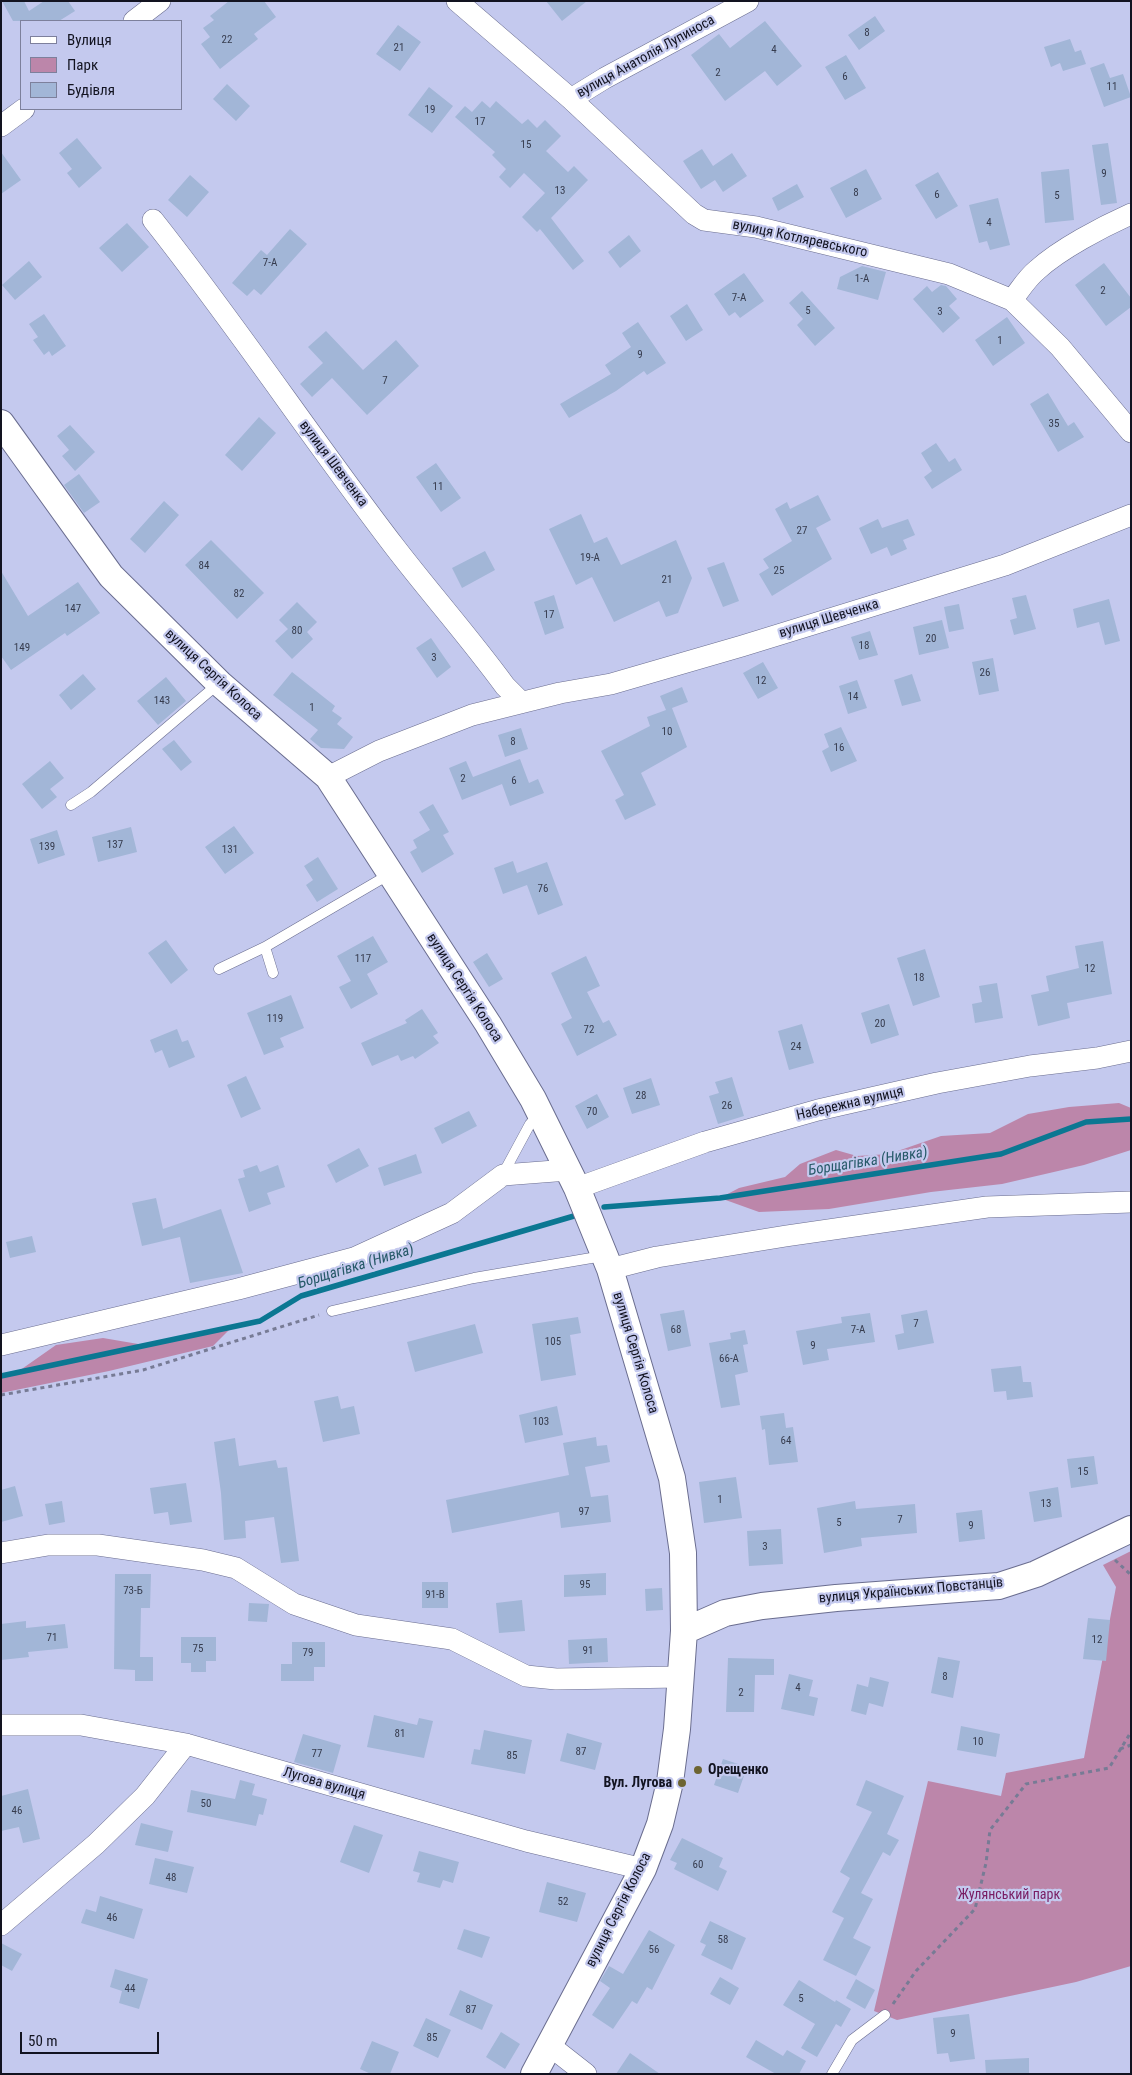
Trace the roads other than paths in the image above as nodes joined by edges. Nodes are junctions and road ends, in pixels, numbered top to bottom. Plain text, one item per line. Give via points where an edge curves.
1 (160, 1) edge
2 (457, 1) edge
3 (748, 1) edge
4 (135, 20) edge
5 (571, 99) junction
6 (23, 110) edge
7 (1, 126) edge
8 (1131, 214) edge
9 (153, 220) dead end
10 (1012, 300) junction
11 (1, 423) edge
12 (1131, 432) edge
13 (1131, 515) edge
14 (219, 683) junction
15 (521, 702) junction
16 (328, 777) junction
17 (71, 805) dead end
18 (390, 874) junction
19 (265, 947) junction
20 (219, 969) dead end
21 (273, 973) dead end
22 (1131, 1051) edge
23 (540, 1114) junction
24 (503, 1175) junction
25 (572, 1179) junction
26 (1131, 1202) edge
27 (607, 1262) junction
28 (332, 1311) road end
29 (1, 1345) edge
30 (1131, 1529) edge
31 (1, 1552) edge
32 (684, 1631) junction
33 (680, 1677) junction
34 (1, 1725) edge
35 (186, 1744) junction
36 (643, 1869) junction
37 (1, 1925) edge
38 (885, 2015) road end
39 (549, 2045) junction
40 (534, 2074) edge
41 (586, 2074) edge
42 (832, 2074) edge

1 - 4 street
2 - 5 street, вулиця Котляревського
3 - 5 street, вулиця Анатолія Лупиноса
5 - 10 street, вулиця Котляревського via 686,208 704,220 756,227 949,274
6 - 7 street
8 - 10 street via 1046,262
9 - 15 street, вулиця Шевченка via 208,289 281,394 395,547
10 - 12 street, вулиця Котляревського via 1060,347
11 - 14 street, вулиця Сергія Колоса via 111,576
13 - 15 street, вулиця Шевченка via 1006,564 751,643 611,684
14 - 16 street, вулиця Сергія Колоса
14 - 17 lane via 92,792
15 - 16 street, вулиця Шевченка via 472,715 379,751
16 - 18 street, вулиця Сергія Колоса
18 - 19 lane
18 - 23 street, вулиця Сергія Колоса via 488,1024
19 - 20 lane
19 - 21 lane
22 - 25 street, Набережна вулиця via 937,1083 818,1110
23 - 24 lane via 530,1124
23 - 25 street, вулиця Сергія Колоса
24 - 25 street, Набережна вулиця
24 - 29 street via 452,1212 354,1258
25 - 27 street, вулиця Сергія Колоса
26 - 27 street via 987,1207
27 - 28 lane via 474,1278
27 - 32 street, вулиця Сергія Колоса via 672,1478 683,1554
30 - 32 street, вулиця Українських Повстанців via 1036,1574 999,1586 762,1606 725,1613
31 - 33 street via 48,1545 98,1545 203,1560 236,1568 302,1607 356,1625 452,1639 526,1676 575,1679
32 - 33 street, вулиця Сергія Колоса
33 - 36 street, вулиця Сергія Колоса via 670,1782 660,1824
34 - 35 street, Лугова вулиця via 81,1725
35 - 36 street, Лугова вулиця via 526,1841
35 - 37 street via 145,1796 96,1844
36 - 39 street, вулиця Сергія Колоса
38 - 42 lane via 852,2040
39 - 40 street, вулиця Сергія Колоса
39 - 41 street

